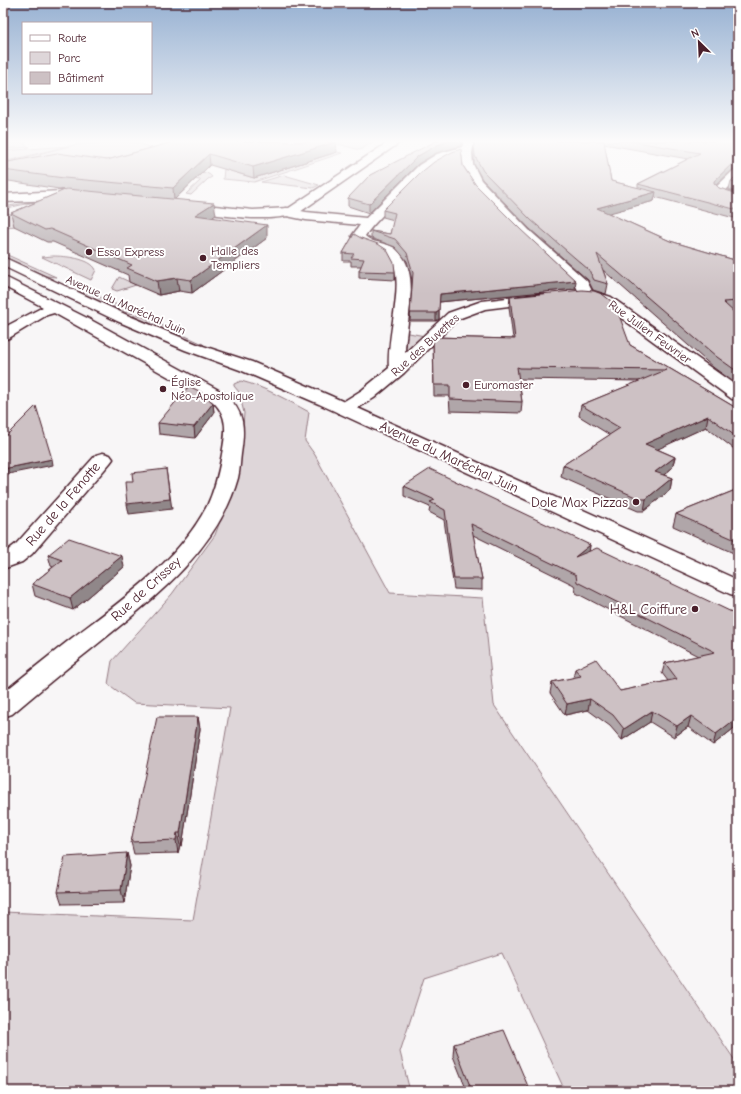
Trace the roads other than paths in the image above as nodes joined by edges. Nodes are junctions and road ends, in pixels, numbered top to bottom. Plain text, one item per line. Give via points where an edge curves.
1 (322, 192) edge
2 (397, 192) edge
3 (486, 192) edge
4 (721, 192) edge
5 (27, 197) junction
6 (93, 197) edge
7 (3, 198) edge
8 (738, 198) edge
9 (3, 202) edge
10 (177, 206) edge
11 (286, 212) junction
12 (369, 222) junction
13 (3, 250) edge
14 (3, 261) edge
15 (3, 280) edge
16 (586, 294) junction
17 (56, 307) junction
18 (3, 335) edge
19 (246, 366) junction
20 (398, 369) junction
21 (738, 395) edge
22 (344, 409) junction
23 (103, 459) dead end
24 (3, 562) edge
25 (738, 589) edge
26 (3, 707) edge

1 - 11 street via 298,208
2 - 12 street
3 - 16 street via 512,220 582,284
4 - 8 street
5 - 6 street
5 - 7 street
5 - 9 street
10 - 11 street via 261,214
11 - 12 street
12 - 20 street via 358,237 364,242 389,250 397,256 402,267 403,286 396,347
13 - 19 street, Avenue du Maréchal Juin via 206,341
14 - 19 street, Avenue du Maréchal Juin via 129,321 191,347
15 - 17 street, Rue de Crissey
16 - 20 street, Rue des Buvettes via 482,306 464,311 446,322
16 - 21 street, Rue Julien Feuvrier via 606,300
17 - 18 street via 42,312
17 - 26 street, Rue de Crissey via 227,404 234,419 232,462 218,506 206,526 171,569 134,602
19 - 22 street, Avenue du Maréchal Juin
20 - 22 street, Rue des Buvettes via 368,394
22 - 25 street, Avenue du Maréchal Juin
23 - 24 street, Rue de la Fenotte via 24,549

